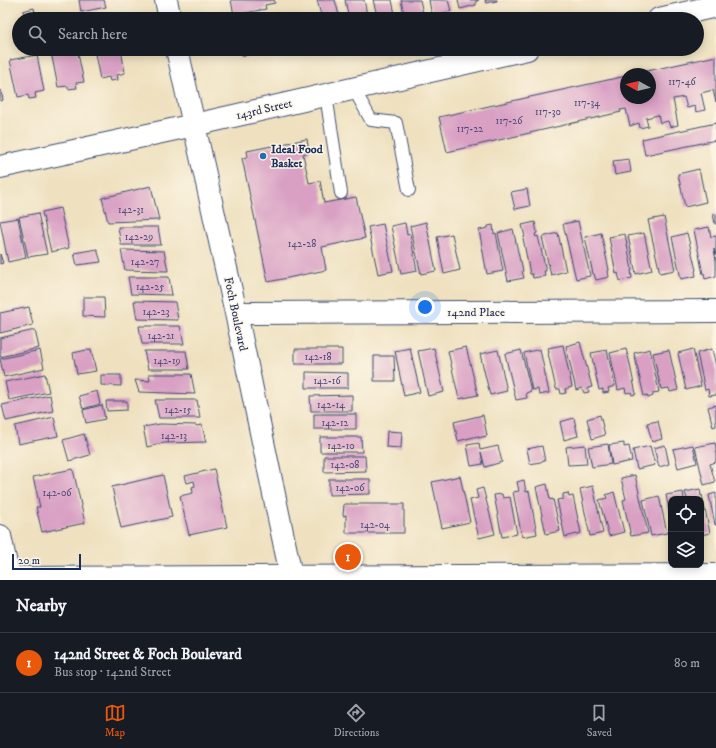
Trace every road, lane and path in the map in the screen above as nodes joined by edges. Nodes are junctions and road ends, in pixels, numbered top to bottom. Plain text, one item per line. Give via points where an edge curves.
1 (166, 0) edge
2 (716, 6) edge
3 (169, 12) edge
4 (690, 12) edge
5 (179, 56) edge
6 (497, 56) edge
7 (354, 89) junction
8 (326, 95) junction
9 (194, 125) junction
10 (0, 167) edge
11 (409, 190) dead end
12 (341, 193) dead end
13 (716, 311) edge
14 (236, 313) junction
15 (0, 536) edge
16 (716, 575) edge
17 (5, 578) edge
18 (291, 579) edge

1 - 3 street
2 - 4 street
5 - 9 street, Foch Boulevard
6 - 7 street, 143rd Street
7 - 8 street, 143rd Street
7 - 11 lane via 371,120 396,123
8 - 9 street, 143rd Street
8 - 12 lane
9 - 10 street, 143rd Street
9 - 14 street, Foch Boulevard
13 - 14 street, 142nd Place
14 - 18 street, Foch Boulevard
15 - 17 street
16 - 18 street
17 - 18 street

